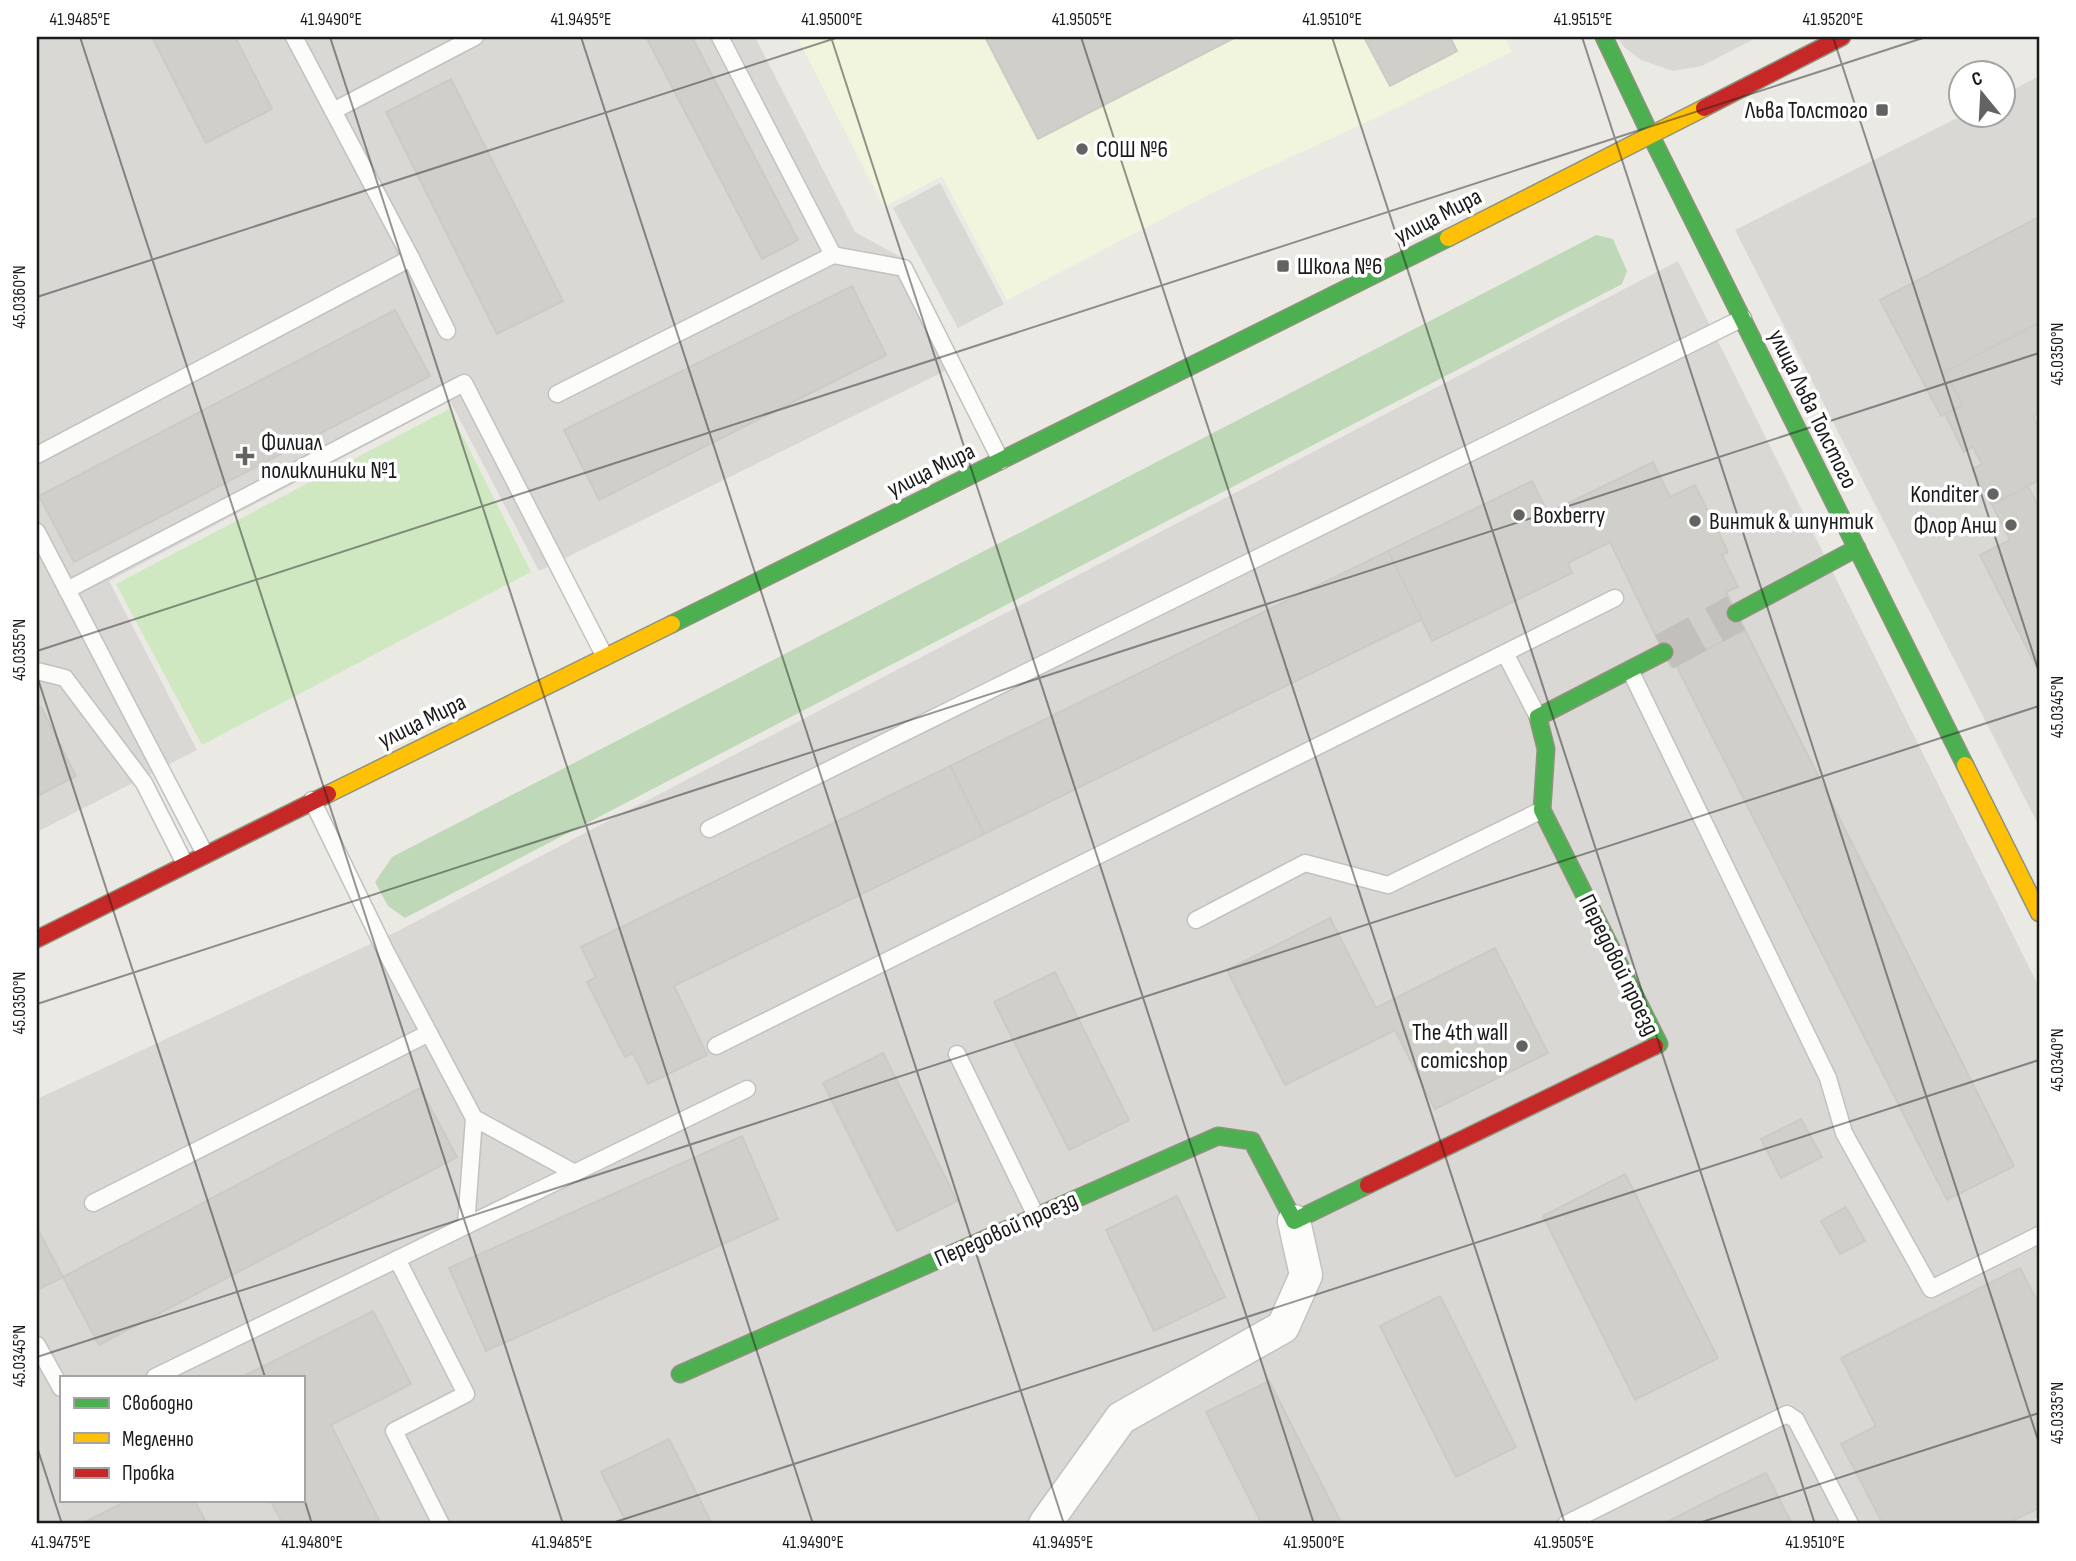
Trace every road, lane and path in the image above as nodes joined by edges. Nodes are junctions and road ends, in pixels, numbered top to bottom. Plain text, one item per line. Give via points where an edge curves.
1 (294, 37) edge
2 (475, 37) edge
3 (720, 37) edge
4 (1604, 37) edge
5 (1842, 37) edge
6 (333, 111) junction
7 (1651, 136) junction
8 (833, 255) junction
9 (411, 258) junction
10 (1743, 318) junction
11 (447, 331) dead end
12 (558, 394) dead end
13 (37, 455) edge
14 (1001, 461) junction
15 (37, 532) edge
16 (1857, 548) junction
17 (67, 590) junction
18 (1615, 598) dead end
19 (1737, 613) tunnel mouth
20 (1664, 652) tunnel mouth
21 (1505, 653) junction
22 (605, 657) junction
23 (1630, 670) junction
24 (37, 671) edge
25 (1538, 717) junction
26 (312, 800) junction
27 (1542, 810) junction
28 (709, 829) dead end
29 (205, 854) junction
30 (185, 864) junction
31 (2039, 913) edge
32 (1196, 920) dead end
33 (37, 939) edge
34 (429, 1033) junction
35 (716, 1046) dead end
36 (957, 1054) dead end
37 (747, 1089) dead end
38 (474, 1118) junction
39 (575, 1173) junction
40 (93, 1203) dead end
41 (1036, 1216) junction
42 (1294, 1221) junction
43 (466, 1226) junction
44 (2039, 1235) edge
45 (397, 1259) junction
46 (37, 1345) edge
47 (680, 1374) dead end
48 (157, 1376) edge
49 (60, 1386) edge
50 (441, 1524) edge
51 (1045, 1524) edge
52 (1566, 1524) edge
53 (1850, 1524) edge

1 - 6 lane
2 - 6 lane
3 - 8 lane
4 - 7 street, улица Льва Толстого
5 - 7 street, улица Мира
6 - 9 lane
7 - 10 street, улица Льва Толстого
7 - 14 street, улица Мира
8 - 12 lane
8 - 14 lane via 904,268
9 - 11 lane
9 - 13 lane
10 - 16 street, улица Льва Толстого
10 - 28 lane
14 - 22 street, улица Мира
15 - 17 lane
16 - 19 street
16 - 31 street, улица Льва Толстого
17 - 22 lane via 464,383
17 - 29 lane
18 - 21 lane
20 - 23 street
21 - 25 lane
21 - 35 lane
22 - 26 street, улица Мира
23 - 25 street
23 - 44 lane via 1828,1078 1844,1133 1931,1289
24 - 30 lane via 65,678 144,783
25 - 27 street via 1546,749
26 - 29 street, улица Мира
26 - 34 lane
27 - 32 lane via 1388,885 1305,863
27 - 42 street, Передовой проезд via 1659,1044
29 - 30 street, улица Мира
30 - 33 street, улица Мира
34 - 38 lane
34 - 40 lane
36 - 41 lane
37 - 39 lane
38 - 39 lane
38 - 43 lane
39 - 43 lane
41 - 42 street, Передовой проезд via 1218,1136 1252,1141
41 - 47 street, Передовой проезд
42 - 51 street, Передовой проезд via 1307,1275 1283,1326 1121,1418
43 - 45 lane
45 - 48 lane
45 - 50 lane via 466,1394 394,1431
46 - 49 lane
52 - 53 lane via 1787,1414 1796,1420

